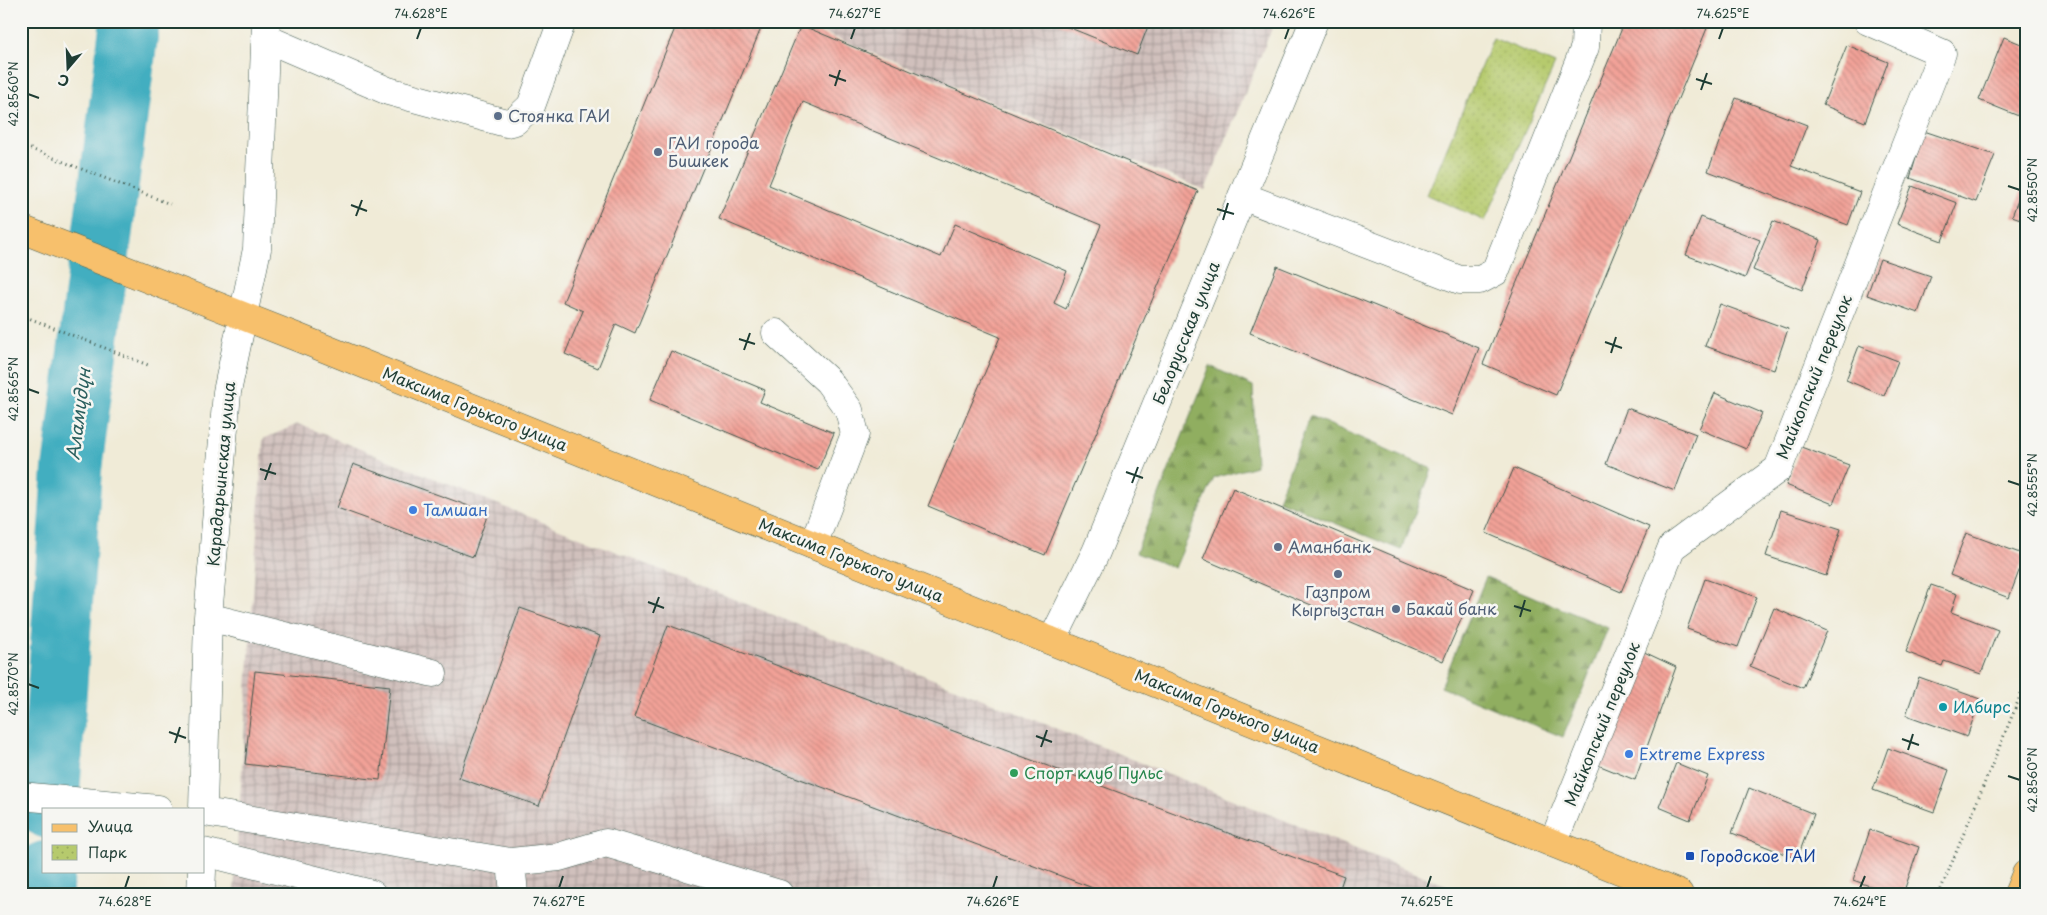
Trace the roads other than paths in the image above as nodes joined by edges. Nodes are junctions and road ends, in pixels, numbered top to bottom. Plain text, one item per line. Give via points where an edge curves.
1 (562, 21) edge
2 (1314, 21) edge
3 (1586, 21) edge
4 (1868, 21) edge
5 (266, 29) edge
6 (1242, 196) junction
7 (21, 229) edge
8 (243, 316) junction
9 (776, 333) dead end
10 (813, 545) junction
11 (208, 617) junction
12 (1052, 641) junction
13 (433, 673) dead end
14 (21, 796) edge
15 (143, 808) edge
16 (203, 808) edge
17 (205, 810) edge
18 (1554, 843) junction
19 (205, 852) edge
20 (511, 862) junction
21 (202, 872) edge
22 (2026, 874) edge
23 (201, 894) edge
24 (372, 894) edge
25 (514, 894) edge
26 (779, 894) edge
27 (1679, 894) edge
28 (2018, 894) edge

1 - 5 street via 531,106 515,121 506,123 388,91
2 - 6 street, Белорусская улица
3 - 6 street via 1585,47 1495,272 1480,280 1460,280
4 - 18 street, Майкопский переулок via 1942,54 1778,469 1672,547
5 - 8 street, Карадарьинская улица via 257,249
6 - 12 street, Белорусская улица via 1096,552
7 - 8 main road, Максима Горького улица
8 - 10 main road, Максима Горького улица
8 - 11 street, Карадарьинская улица via 227,392
9 - 10 street via 828,381 849,410 855,434
10 - 12 main road, Максима Горького улица
11 - 13 street
11 - 16 street, Карадарьинская улица
12 - 18 main road, Максима Горького улица
14 - 15 street
17 - 20 street
18 - 27 main road, Максима Горького улица
19 - 24 street
20 - 25 street
20 - 26 street via 559,857 606,843
21 - 23 street
22 - 28 main road

